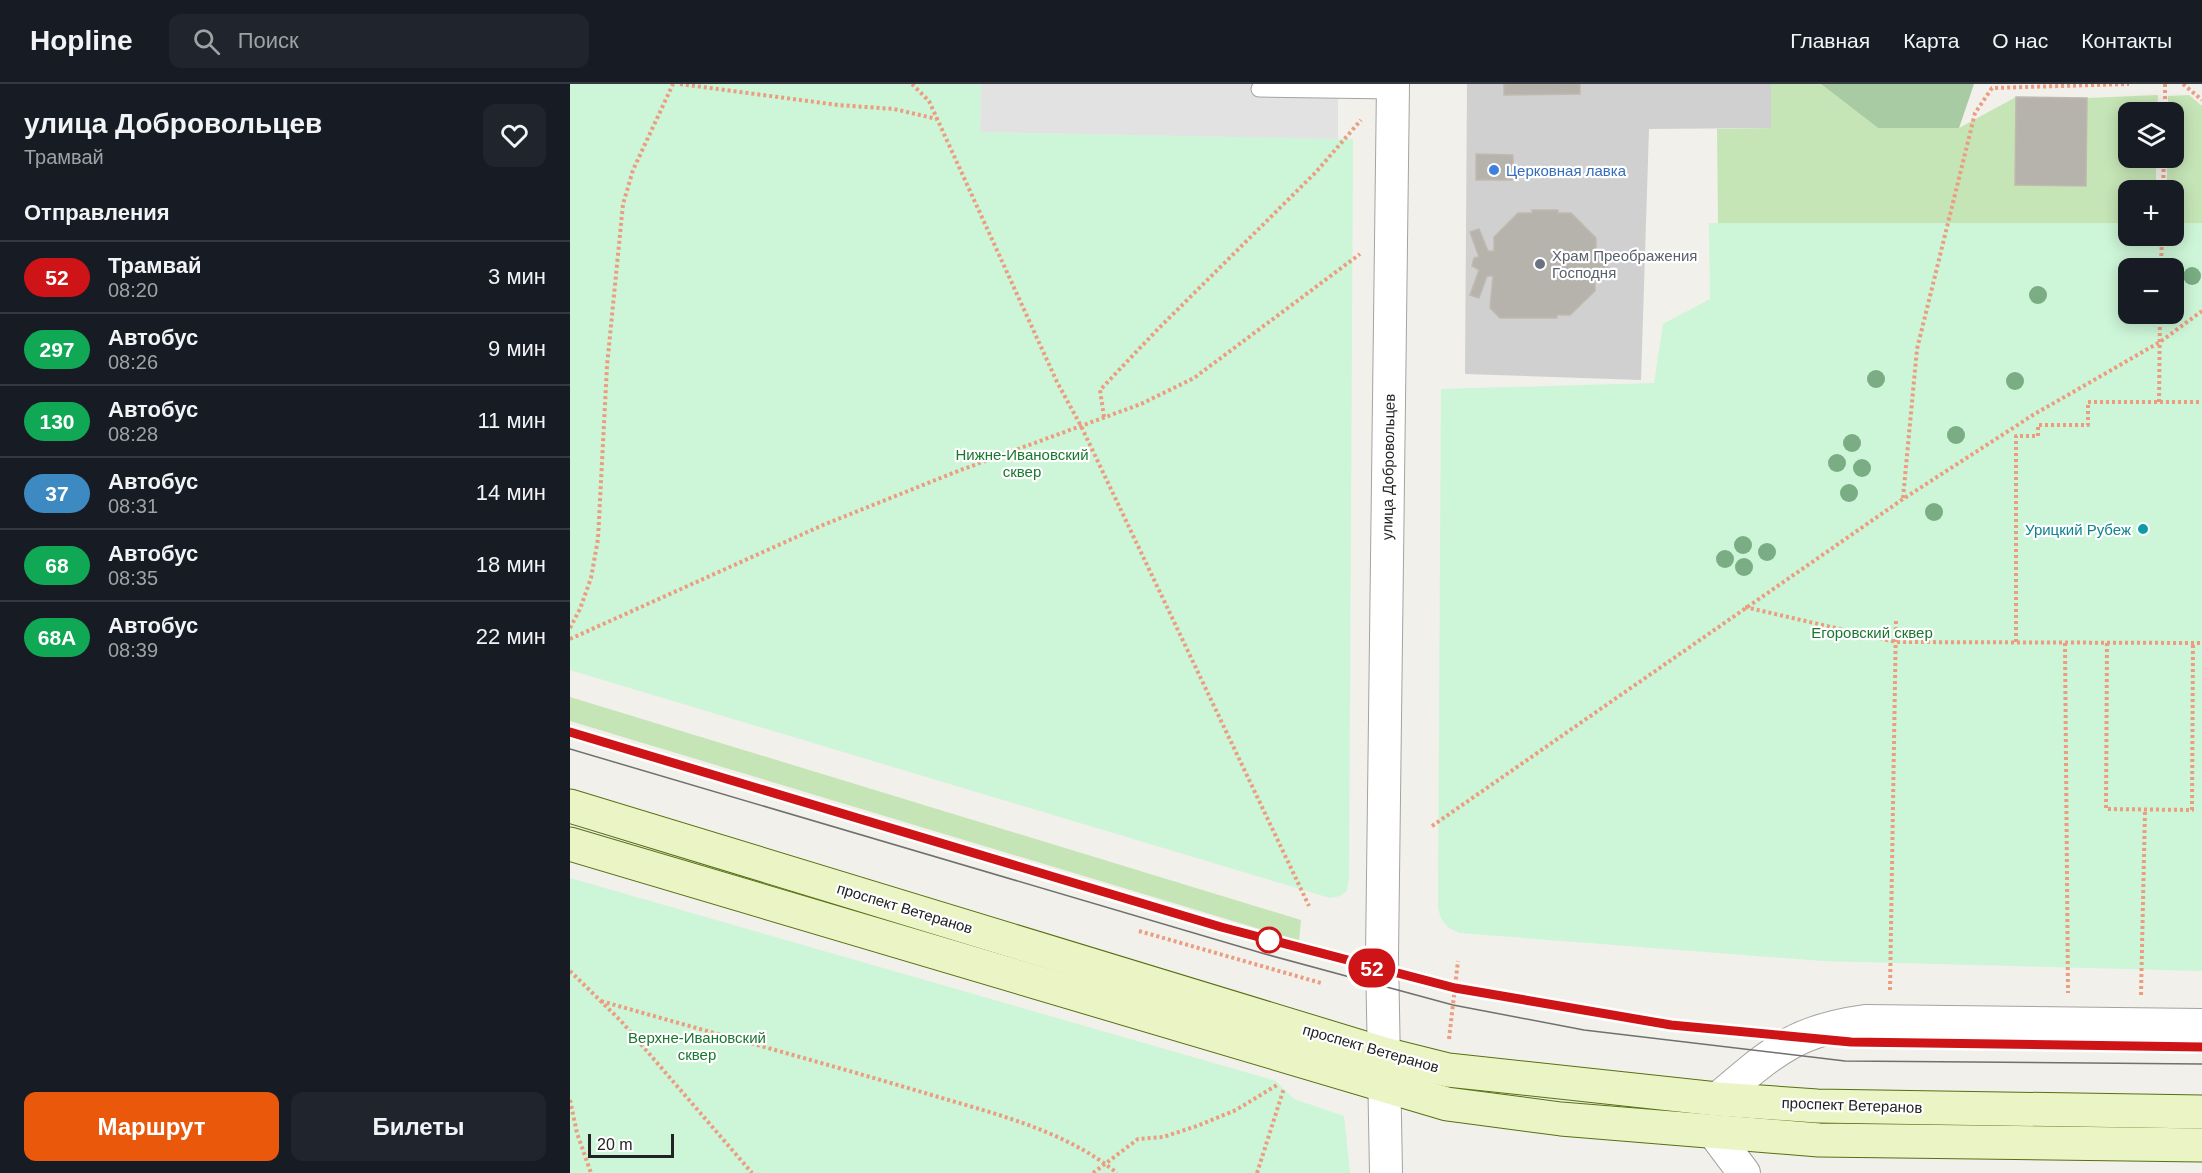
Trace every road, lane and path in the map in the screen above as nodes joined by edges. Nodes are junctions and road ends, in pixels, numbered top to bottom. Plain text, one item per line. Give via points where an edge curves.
1 (673, 84) edge
2 (680, 84) edge
3 (912, 84) edge
4 (2129, 84) edge
5 (2165, 84) edge
6 (2183, 84) edge
7 (1392, 88) edge
8 (1259, 89) dead end
9 (2202, 100) edge
10 (2165, 102) edge
11 (937, 118) junction
12 (1360, 122) dead end
13 (1360, 253) dead end
14 (2202, 311) edge
15 (2160, 324) edge
16 (2160, 342) junction
17 (2159, 402) junction
18 (2202, 402) edge
19 (1104, 417) junction
20 (1081, 426) junction
21 (1903, 499) junction
22 (1745, 607) junction
23 (1896, 619) dead end
24 (570, 628) edge
25 (570, 639) edge
26 (1896, 642) junction
27 (2016, 642) junction
28 (2065, 643) junction
29 (2107, 643) junction
30 (2193, 643) junction
31 (2202, 643) edge
32 (570, 806) edge
33 (2145, 810) junction
34 (1432, 826) dead end
35 (570, 844) edge
36 (1310, 906) dead end
37 (1139, 931) dead end
38 (1458, 961) dead end
39 (570, 971) edge
40 (1321, 983) dead end
41 (2068, 987) dead end
42 (2141, 989) dead end
43 (1890, 990) dead end
44 (601, 1001) junction
45 (2202, 1025) edge
46 (1449, 1046) dead end
47 (1384, 1054) junction
48 (1385, 1087) junction
49 (570, 1100) edge
50 (1717, 1100) junction
51 (2202, 1112) edge
52 (1714, 1133) junction
53 (2202, 1145) edge
54 (1104, 1163) junction
55 (591, 1173) edge
56 (752, 1173) edge
57 (1093, 1173) edge
58 (1118, 1173) edge
59 (1257, 1173) edge
60 (1386, 1173) edge
61 (1744, 1173) edge

1 - 24 path via 633,170 623,204 607,366 598,539 591,578
2 - 11 path via 894,109
3 - 11 path via 929,101
4 - 21 path via 1992,88 1975,113 1917,350
5 - 10 path
6 - 9 path
7 - 8 lane
7 - 47 street, улица Добровольцев
11 - 20 path
12 - 19 path via 1316,172 1100,390
13 - 19 path via 1194,378
14 - 16 path
15 - 16 path
16 - 17 path
16 - 21 path via 2033,415
17 - 18 path
17 - 27 path via 2088,402 2088,425 2038,425 2038,436 2016,436
19 - 20 path
20 - 25 path via 823,525
20 - 36 path
21 - 22 path
22 - 26 path
22 - 34 path
23 - 26 path
26 - 27 path
26 - 43 path
27 - 28 path
28 - 29 path
28 - 41 path
29 - 30 path
29 - 33 path via 2106,810
30 - 31 path
30 - 33 path via 2192,810
32 - 47 main road, проспект Ветеранов
33 - 42 path
35 - 48 main road, проспект Ветеранов
37 - 40 path
38 - 46 path
39 - 44 path
44 - 54 path via 1003,1117 1076,1144
44 - 56 path
45 - 50 street via 1865,1021 1832,1026 1774,1051
47 - 48 street, улица Добровольцев
47 - 50 main road, проспект Ветеранов via 1448,1070
48 - 52 main road, проспект Ветеранов via 1447,1104
48 - 60 street, улица Добровольцев
49 - 55 path
50 - 51 main road, проспект Ветеранов via 1817,1106
52 - 53 main road, проспект Ветеранов via 1819,1140
52 - 61 street
54 - 57 path
54 - 58 path
54 - 59 path via 1138,1139 1163,1137 1197,1126 1236,1110 1286,1081

